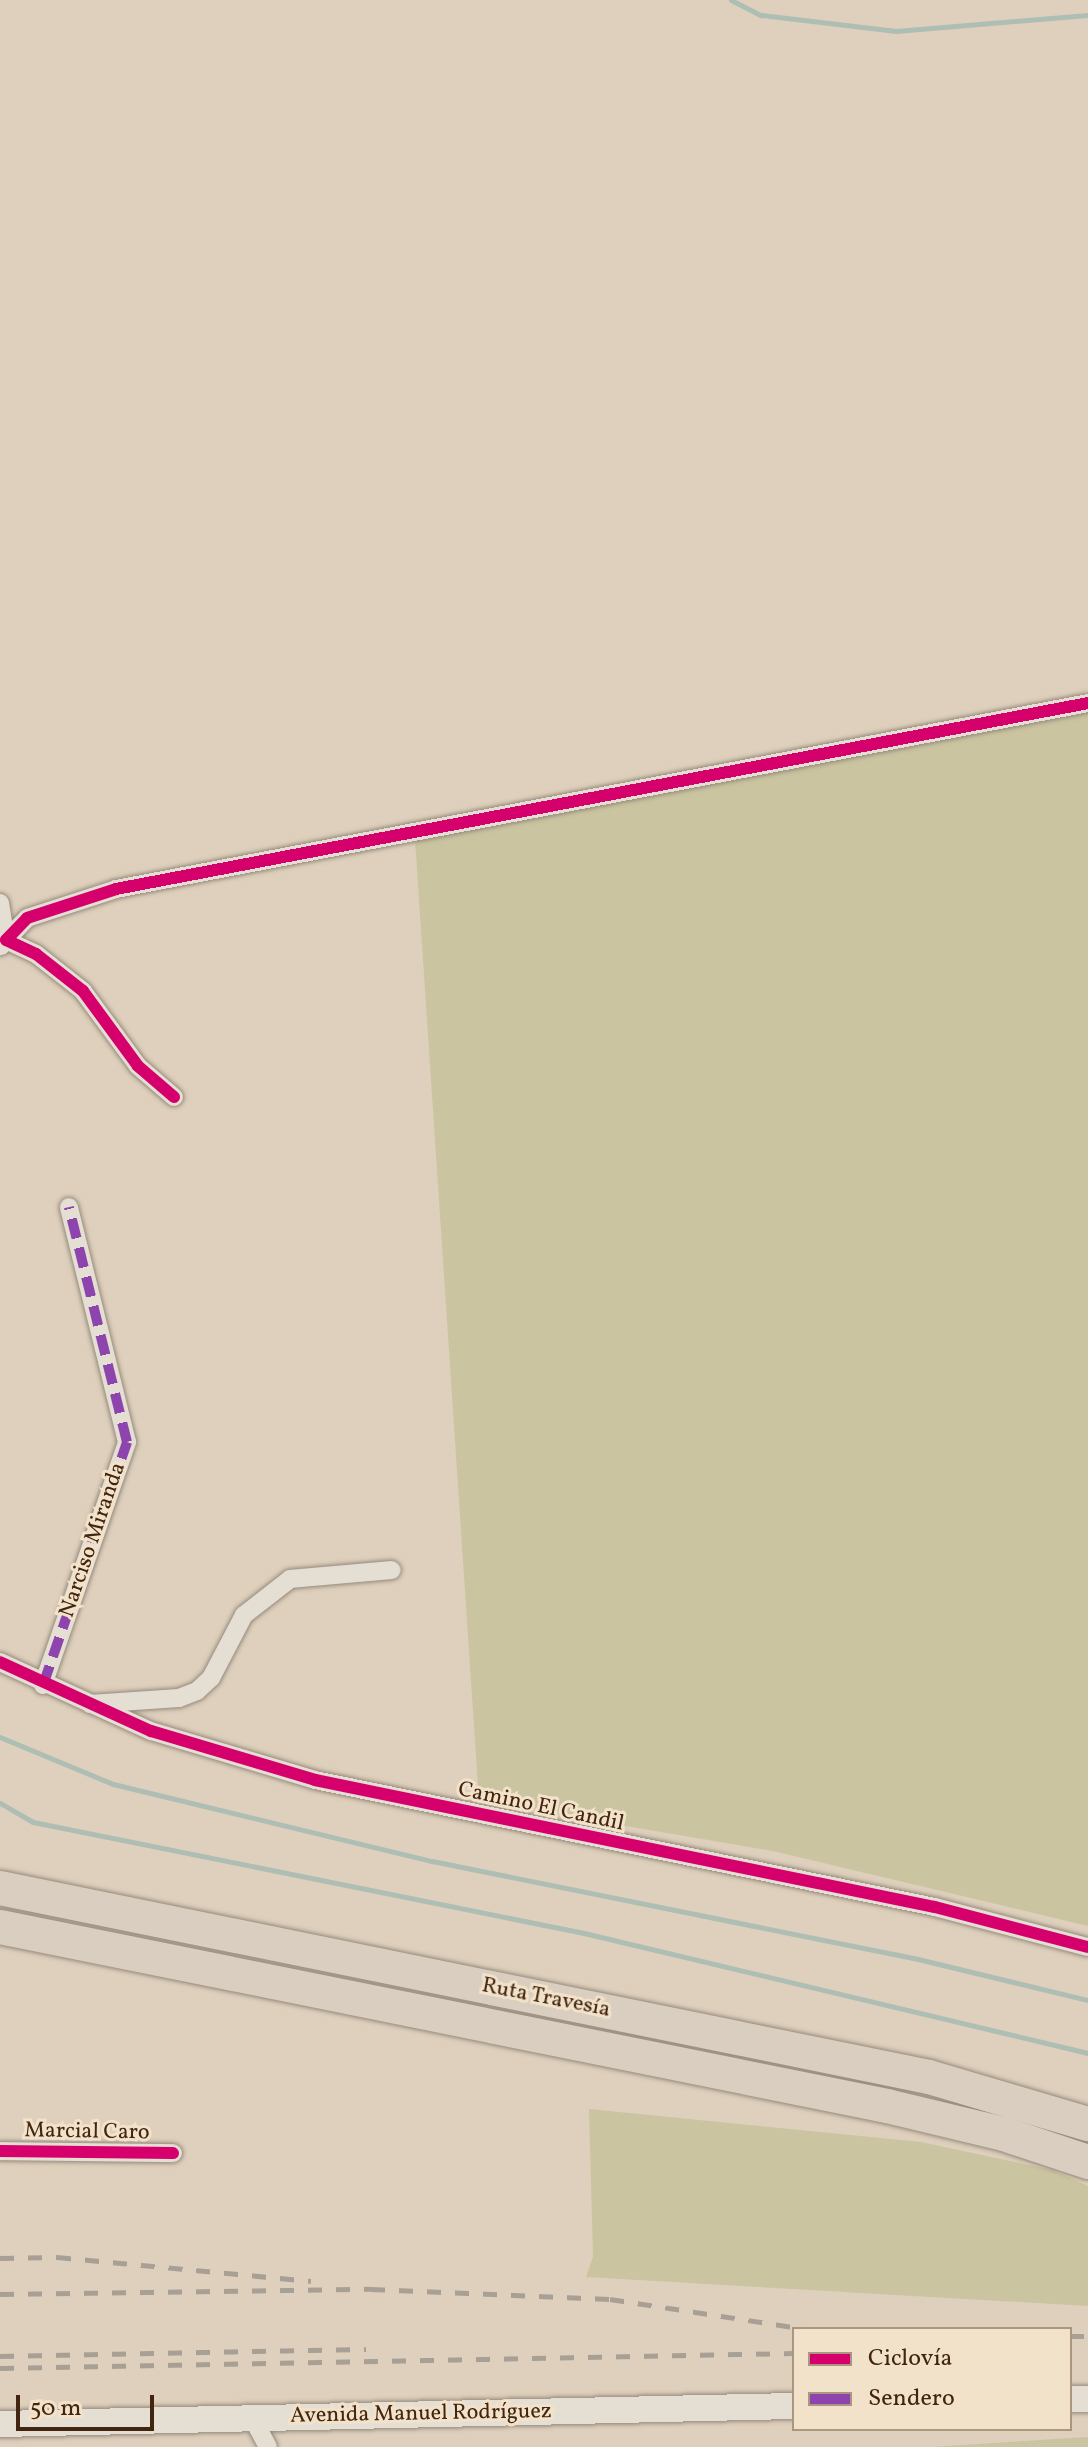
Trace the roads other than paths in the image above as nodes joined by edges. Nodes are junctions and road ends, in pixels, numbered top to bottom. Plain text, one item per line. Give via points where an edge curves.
1 (1088, 703) edge
2 (0, 903) edge
3 (3, 944) edge
4 (174, 1097) dead end
5 (69, 1207) dead end
6 (392, 1570) dead end
7 (0, 1662) edge
8 (43, 1685) junction
9 (85, 1705) junction
10 (0, 1888) edge
11 (0, 1927) edge
12 (1088, 1947) edge
13 (1088, 2124) edge
14 (0, 2151) edge
15 (173, 2153) dead end
16 (1088, 2162) edge
17 (792, 2406) edge
18 (252, 2417) junction
19 (0, 2424) edge
20 (268, 2447) edge

1 - 3 street via 116,889 27,918
2 - 3 street
3 - 4 street via 36,954 83,991 138,1066
5 - 8 street, Narciso Miranda via 127,1442
6 - 9 street via 305,1573 290,1579 244,1615 211,1678 197,1691 179,1698
7 - 8 street, Camino El Candil
8 - 9 street, Camino El Candil
9 - 12 street, Camino El Candil via 203,1749 315,1780 935,1907
10 - 13 highway, Ruta Travesía via 916,2074
11 - 16 highway, Ruta Travesía via 887,2106 1004,2134
14 - 15 street, Marcial Caro
17 - 18 main road, Avenida Manuel Rodríguez
18 - 19 main road, Avenida Manuel Rodríguez
18 - 20 street

